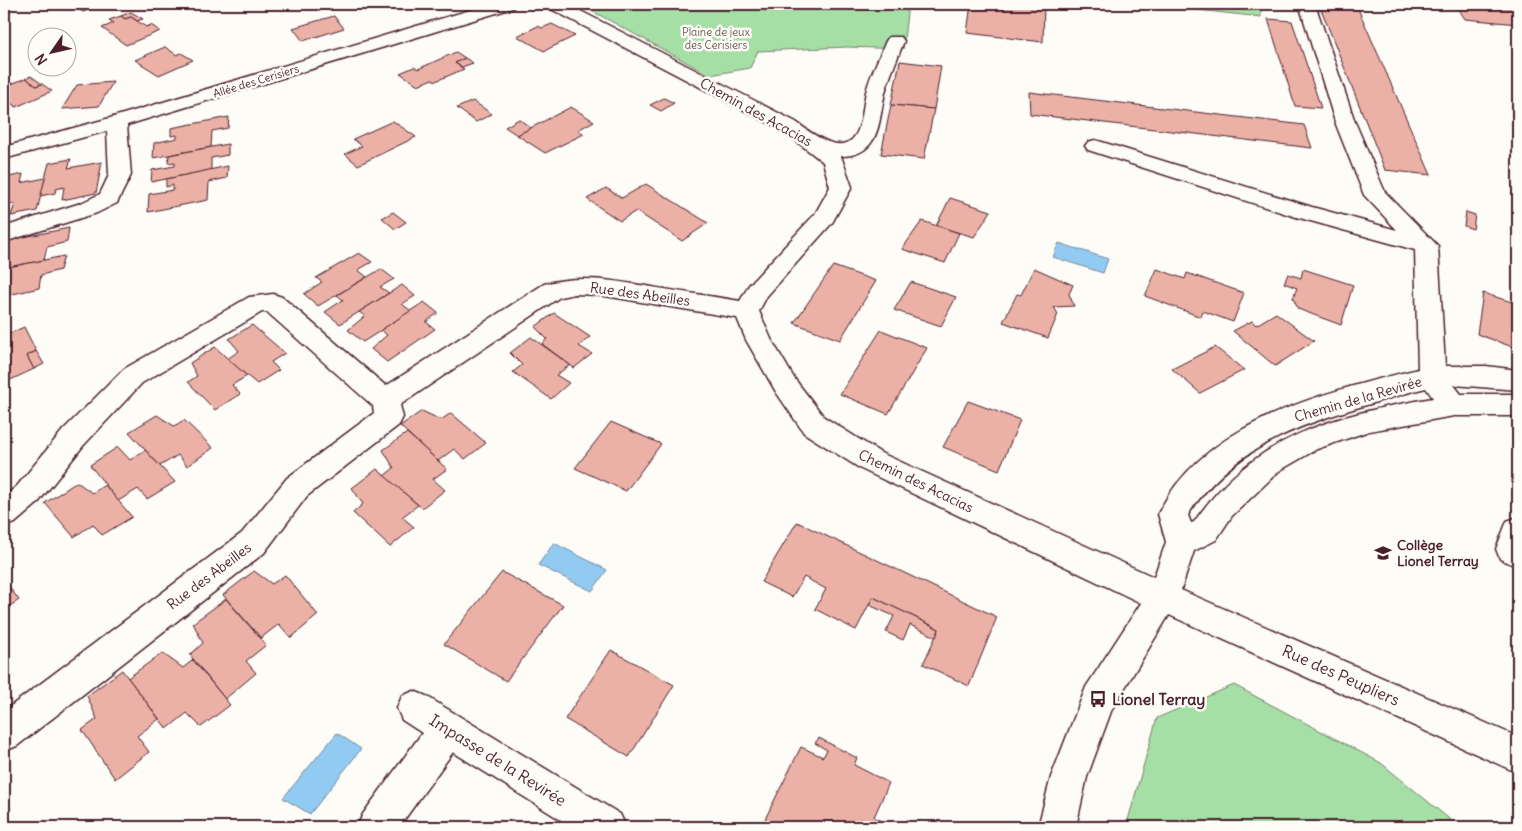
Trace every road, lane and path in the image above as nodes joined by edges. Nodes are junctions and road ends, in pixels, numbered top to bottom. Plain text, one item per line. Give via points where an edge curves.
1 (507, 4) edge
2 (555, 4) edge
3 (1307, 4) edge
4 (895, 41) dead end
5 (117, 122) junction
6 (1095, 146) dead end
7 (819, 147) junction
8 (4, 153) edge
9 (4, 235) edge
10 (1426, 246) junction
11 (747, 311) junction
12 (1432, 377) junction
13 (1518, 380) edge
14 (386, 401) junction
15 (1454, 405) junction
16 (1518, 405) edge
17 (4, 514) edge
18 (1518, 530) edge
19 (1180, 542) junction
20 (1518, 553) edge
21 (1163, 598) junction
22 (414, 708) dead end
23 (447, 730) junction
24 (4, 733) edge
25 (1518, 755) edge
26 (376, 827) edge
27 (607, 827) edge
28 (1057, 827) edge

1 - 5 street, Allée des Cerisiers
2 - 7 street, Chemin des Acacias via 789,126
3 - 10 street via 1345,122 1375,195
4 - 7 street via 876,90 868,132 858,145 844,150
5 - 8 street, Allée des Cerisiers
5 - 9 street via 120,175 109,198 89,208
6 - 10 street via 1304,212
7 - 11 street, Chemin des Acacias via 833,159 841,187 824,218 758,291
10 - 12 street
11 - 14 street, Rue des Abeilles via 599,287 575,286 553,290
11 - 21 street, Chemin des Acacias via 781,378 814,425 871,461
12 - 13 street, Chemin de la Revirée
12 - 15 street
12 - 19 street, Chemin de la Revirée via 1344,400 1283,421 1239,444 1184,493 1172,514
14 - 17 street via 273,304 258,304 133,376 73,438 27,495
14 - 24 street, Rue des Abeilles via 389,417 297,487 253,543
15 - 16 street, Chemin de la Revirée
15 - 19 street, Chemin de la Revirée via 1368,420 1307,441 1269,463 1237,491 1205,531
18 - 20 street via 1511,549
19 - 21 street
21 - 25 street, Rue des Peupliers
21 - 28 street via 1098,699 1069,777
22 - 23 street, Impasse de la Revirée
23 - 26 street
23 - 27 street, Impasse de la Revirée

